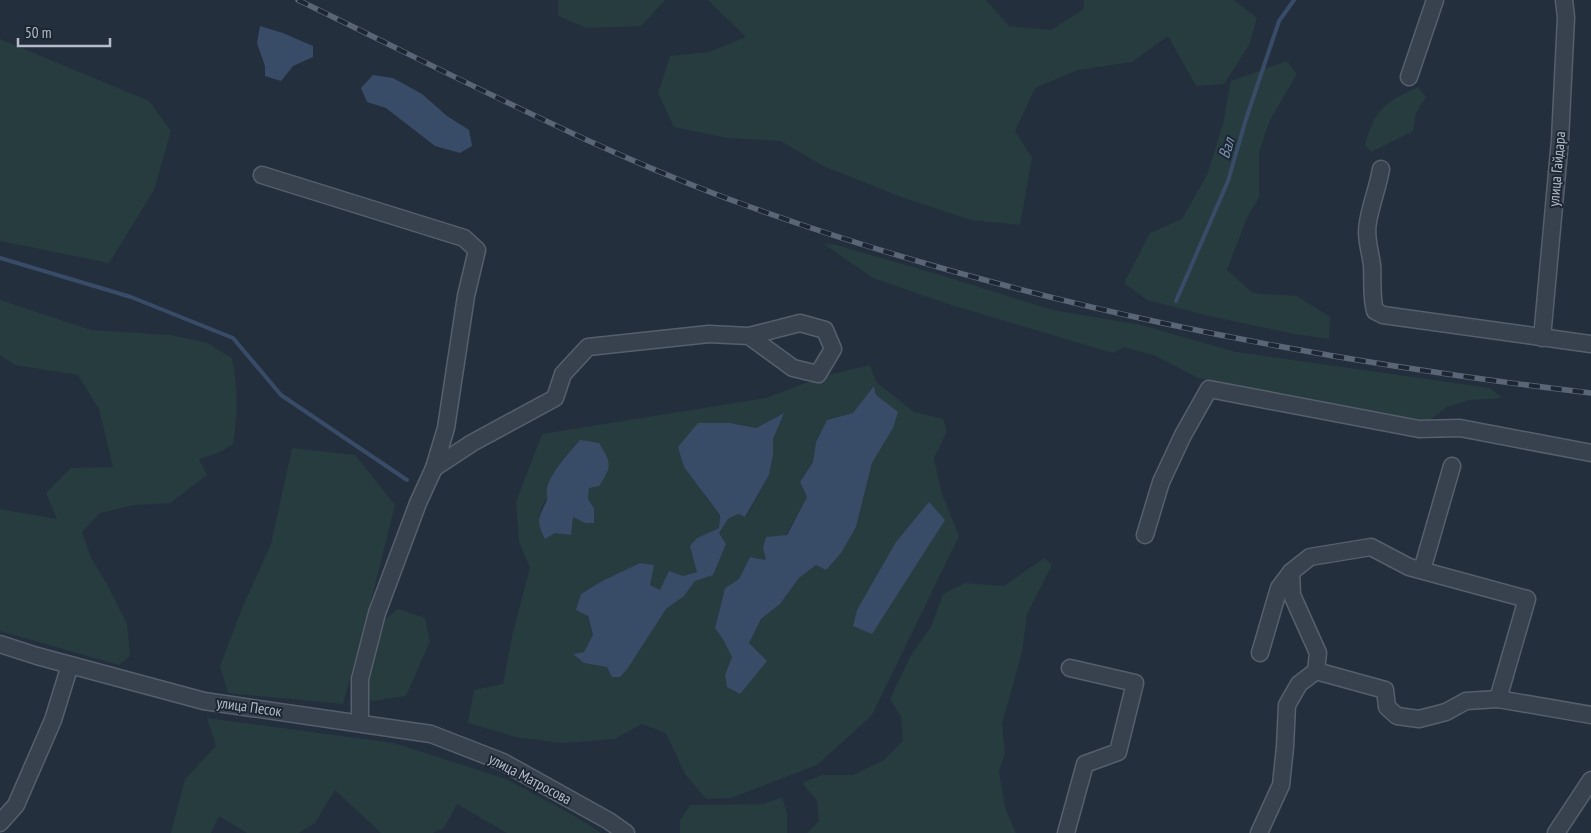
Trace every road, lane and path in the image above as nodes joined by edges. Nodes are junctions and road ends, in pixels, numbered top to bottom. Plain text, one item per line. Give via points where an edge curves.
1 (1435, 0) edge
2 (1564, 0) edge
3 (1409, 77) dead end
4 (1381, 169) dead end
5 (262, 175) dead end
6 (749, 336) junction
7 (1542, 338) junction
8 (1591, 344) edge
9 (1591, 453) edge
10 (1452, 466) dead end
11 (434, 468) junction
12 (1146, 536) dead end
13 (1422, 570) junction
14 (1291, 572) junction
15 (0, 644) edge
16 (1260, 653) dead end
17 (70, 665) junction
18 (1070, 668) dead end
19 (1316, 671) junction
20 (1498, 699) junction
21 (1591, 715) edge
22 (360, 723) junction
23 (431, 734) joint
24 (1591, 780) edge
25 (0, 823) edge
26 (626, 833) edge
27 (1066, 833) edge
28 (1259, 833) edge
29 (1556, 833) edge

1 - 3 street
2 - 7 street, улица Гайдара via 1560,140
4 - 7 street via 1367,223 1375,311 1383,315
5 - 11 street via 464,238 477,250 466,296 446,428
6 - 6 street via 800,323 825,330 833,349 818,374 792,368
6 - 11 street via 709,334 588,347 563,374 556,398 472,443
7 - 8 street
9 - 12 street via 1460,428 1419,429 1209,389 1161,482
10 - 13 street
11 - 22 street via 377,614 360,679
13 - 14 street via 1409,567 1371,547 1310,557
13 - 20 street via 1527,598
14 - 16 street via 1279,588
14 - 19 street via 1292,595 1318,653
15 - 17 street, улица Песок
17 - 22 street, улица Песок via 204,701
17 - 25 street via 53,720 16,805
18 - 27 street via 1135,683 1118,752 1085,764
19 - 20 street via 1385,690 1387,707 1397,716 1420,719 1446,712 1466,701
19 - 28 street via 1299,684 1287,705 1281,785
20 - 21 street
22 - 23 street, улица Песок
23 - 26 street, улица Матросова via 503,762
24 - 29 street

